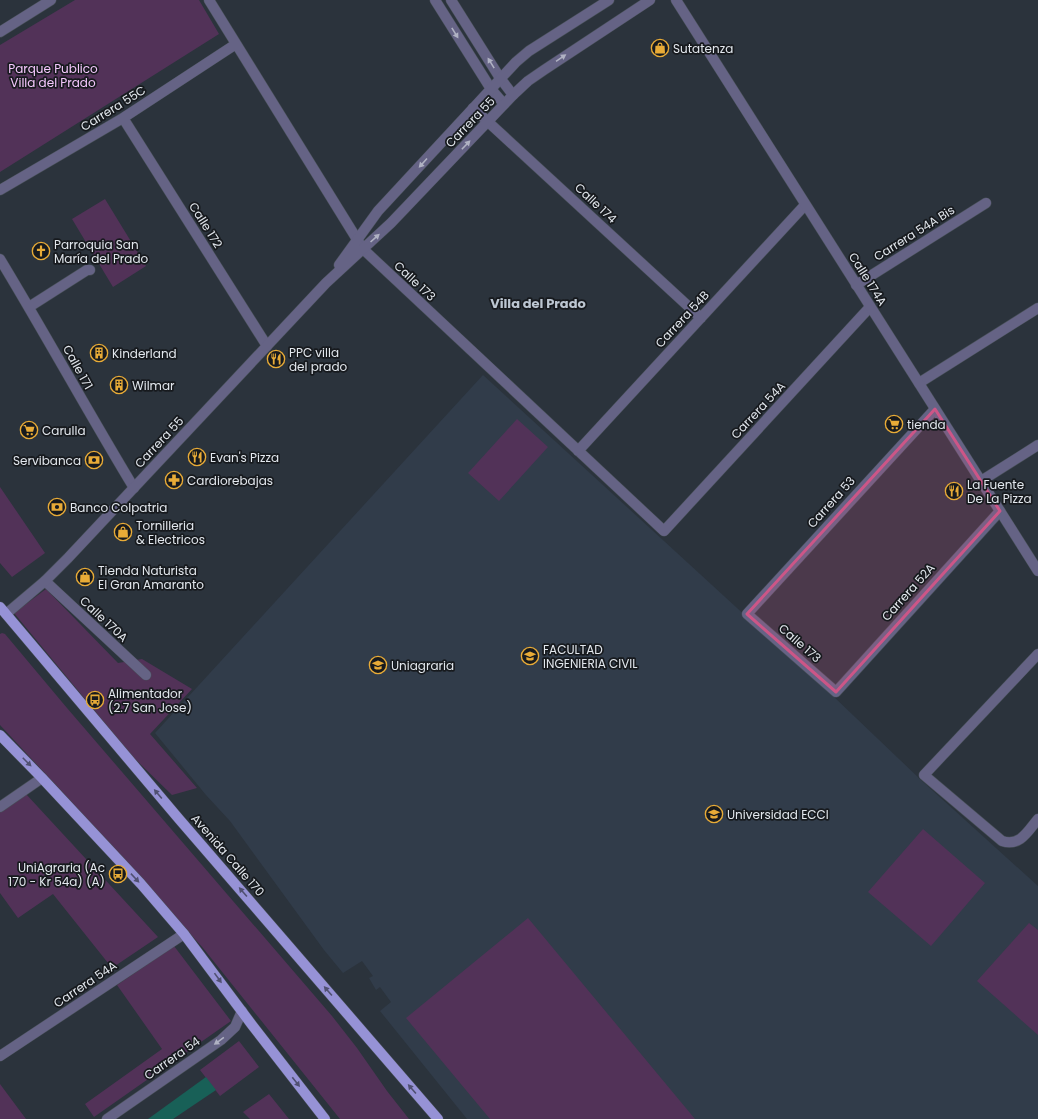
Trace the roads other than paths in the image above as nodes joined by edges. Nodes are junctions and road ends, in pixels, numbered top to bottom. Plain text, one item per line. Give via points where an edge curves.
1 (51, 0) edge
2 (209, 0) edge
3 (434, 0) edge
4 (451, 0) edge
5 (609, 0) edge
6 (650, 0) edge
7 (676, 0) edge
8 (0, 32) edge
9 (236, 44) junction
10 (500, 78) junction
11 (490, 89) junction
12 (513, 95) junction
13 (504, 104) junction
14 (473, 108) junction
15 (122, 118) junction
16 (488, 122) junction
17 (0, 190) edge
18 (986, 203) dead end
19 (806, 205) junction
20 (357, 240) junction
21 (363, 250) junction
22 (0, 259) edge
23 (90, 270) dead end
24 (326, 283) junction
25 (856, 285) junction
26 (29, 307) junction
27 (870, 307) junction
28 (1038, 308) edge
29 (701, 318) junction
30 (267, 346) junction
31 (919, 383) junction
32 (935, 409) junction
33 (1038, 445) edge
34 (578, 451) junction
35 (981, 481) junction
36 (134, 488) junction
37 (1000, 511) junction
38 (664, 531) joint
39 (1038, 571) edge
40 (44, 581) junction
41 (3, 611) edge
42 (747, 614) joint
43 (1038, 654) edge
44 (146, 676) dead end
45 (836, 692) joint
46 (0, 735) edge
47 (42, 778) junction
48 (0, 807) edge
49 (1038, 818) edge
50 (184, 934) junction
51 (242, 1010) junction
52 (0, 1056) edge
53 (423, 1102) junction
54 (107, 1119) edge
55 (325, 1119) edge
56 (430, 1119) edge
57 (438, 1119) edge

1 - 8 street
2 - 9 street, Calle 173
3 -> 11 street
10 -> 4 street
5 - 10 street, Carrera 55 via 529,51
12 -> 6 street, Carrera 55 via 528,81
7 - 19 street, Calle 174A
9 - 15 street, Carrera 55C
9 - 20 street, Calle 173
10 - 11 street, Carrera 55
10 - 12 street
11 - 13 street
11 - 14 street, Carrera 55
12 - 13 street, Carrera 55
13 - 16 street, Carrera 55
14 - 16 street, Calle 174
14 -> 20 street, Carrera 55 via 378,212
15 - 17 street, Carrera 55C
15 - 30 street, Calle 172
21 -> 16 street, Carrera 55
16 - 29 street, Calle 174
18 - 25 street, Carrera 54A Bis
19 - 25 street, Calle 174A
19 - 29 street, Carrera 54B
20 - 21 street, Calle 173
20 - 24 street, Carrera 55
21 - 24 street, Carrera 55
21 - 34 street, Calle 173
22 - 26 street, Calle 171
23 - 26 street
24 - 30 street, Carrera 55
25 - 27 street, Calle 174A
26 - 36 street, Calle 171
27 - 31 street, Calle 174A
27 - 38 street, Carrera 54A
28 - 31 street
29 - 34 street, Carrera 54B
30 - 36 street, Carrera 55
31 - 32 street, Calle 174A
32 - 35 street, Calle 174A
32 - 42 street, Carrera 53
33 - 35 street
34 - 38 street, Calle 173
35 - 37 street, Calle 174A
36 - 40 street, Carrera 55
37 - 39 street, Calle 174A
37 - 45 street, Carrera 52A
40 - 41 street, Carrera 55
40 - 44 street, Calle 170A
53 -> 41 main road, Avenida Calle 170
42 - 45 street, Calle 173
43 - 49 street via 924,775 1002,841 1015,842 1022,838
46 -> 47 main road
47 - 48 street
47 -> 50 main road
50 -> 51 main road
50 - 52 street, Carrera 54A
51 -> 54 street, Carrera 54 via 235,1027 221,1040
51 -> 55 main road
53 - 56 main road
53 - 57 main road, Avenida Calle 170

